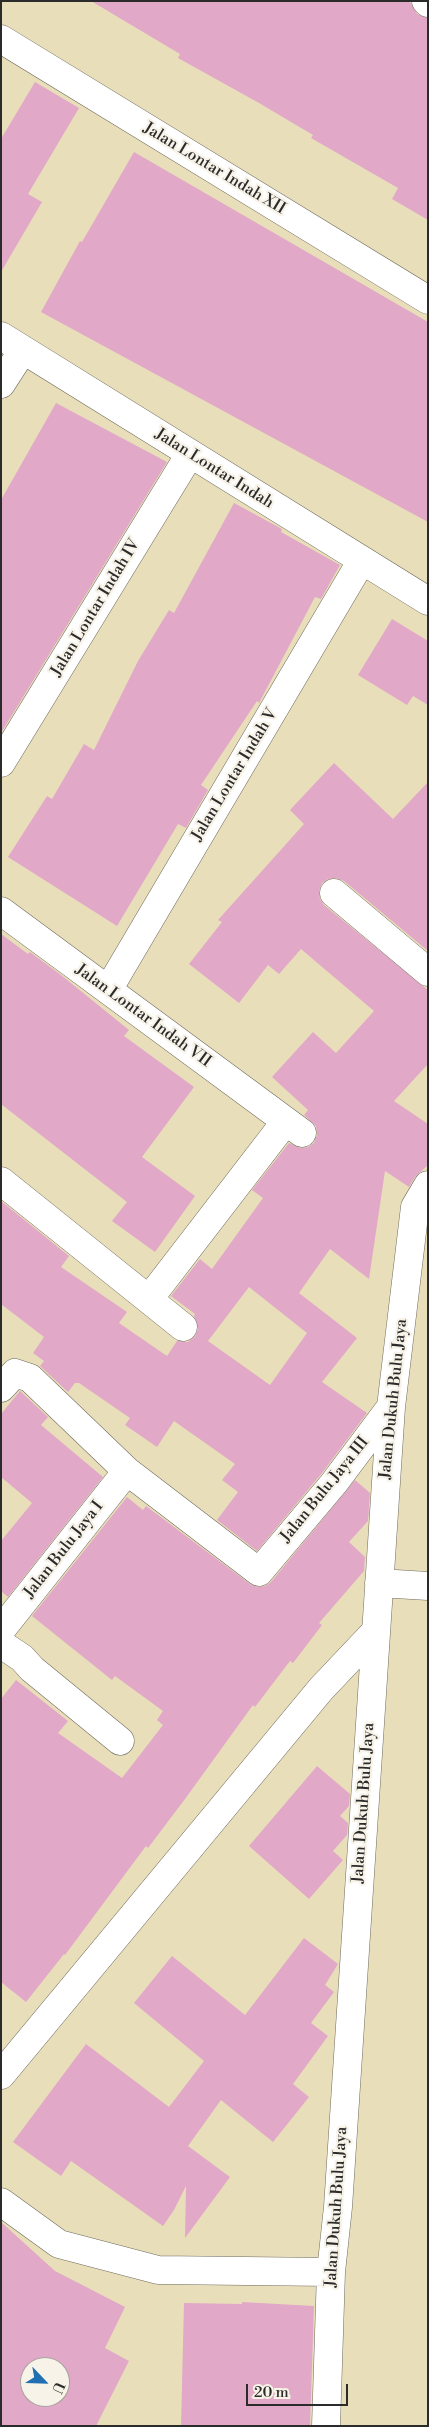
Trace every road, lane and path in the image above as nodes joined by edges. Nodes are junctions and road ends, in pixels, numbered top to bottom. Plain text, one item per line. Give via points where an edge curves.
1 (1, 39) edge
2 (428, 300) edge
3 (12, 343) edge
4 (1, 384) edge
5 (190, 454) junction
6 (362, 560) junction
7 (428, 601) edge
8 (1, 763) edge
9 (334, 893) dead end
10 (1, 911) edge
11 (428, 972) edge
12 (108, 990) junction
13 (1, 1181) edge
14 (424, 1200) edge
15 (149, 1299) junction
16 (183, 1327) dead end
17 (1, 1388) edge
18 (391, 1408) junction
19 (127, 1471) junction
20 (379, 1583) junction
21 (428, 1586) edge
22 (1, 1630) edge
23 (375, 1632) junction
24 (1, 1644) edge
25 (120, 1742) dead end
26 (1, 2074) edge
27 (1, 2202) edge
28 (331, 2272) junction
29 (326, 2426) edge

1 - 2 street, Jalan Lontar Indah XII
3 - 4 street
3 - 5 street, Jalan Lontar Indah
5 - 6 street, Jalan Lontar Indah
5 - 8 street, Jalan Lontar Indah IV
6 - 7 street, Jalan Lontar Indah
6 - 12 street, Jalan Lontar Indah V
9 - 11 street
10 - 12 street, Jalan Lontar Indah VII
12 - 15 street, Jalan Lontar Indah VII via 294,1127
13 - 15 street
14 - 18 street, Jalan Dukuh Bulu Jaya
15 - 16 street
17 - 19 street via 15,1373 30,1378
18 - 19 street, Jalan Bulu Jaya III via 334,1483 259,1572
18 - 20 street, Jalan Dukuh Bulu Jaya
19 - 22 street, Jalan Bulu Jaya I
20 - 21 street
20 - 23 street, Jalan Dukuh Bulu Jaya
23 - 26 street via 321,1689
23 - 28 street, Jalan Dukuh Bulu Jaya via 338,2207
24 - 25 street via 22,1658 32,1670
27 - 28 street via 59,2244 158,2270
28 - 29 street, Jalan Dukuh Bulu Jaya

